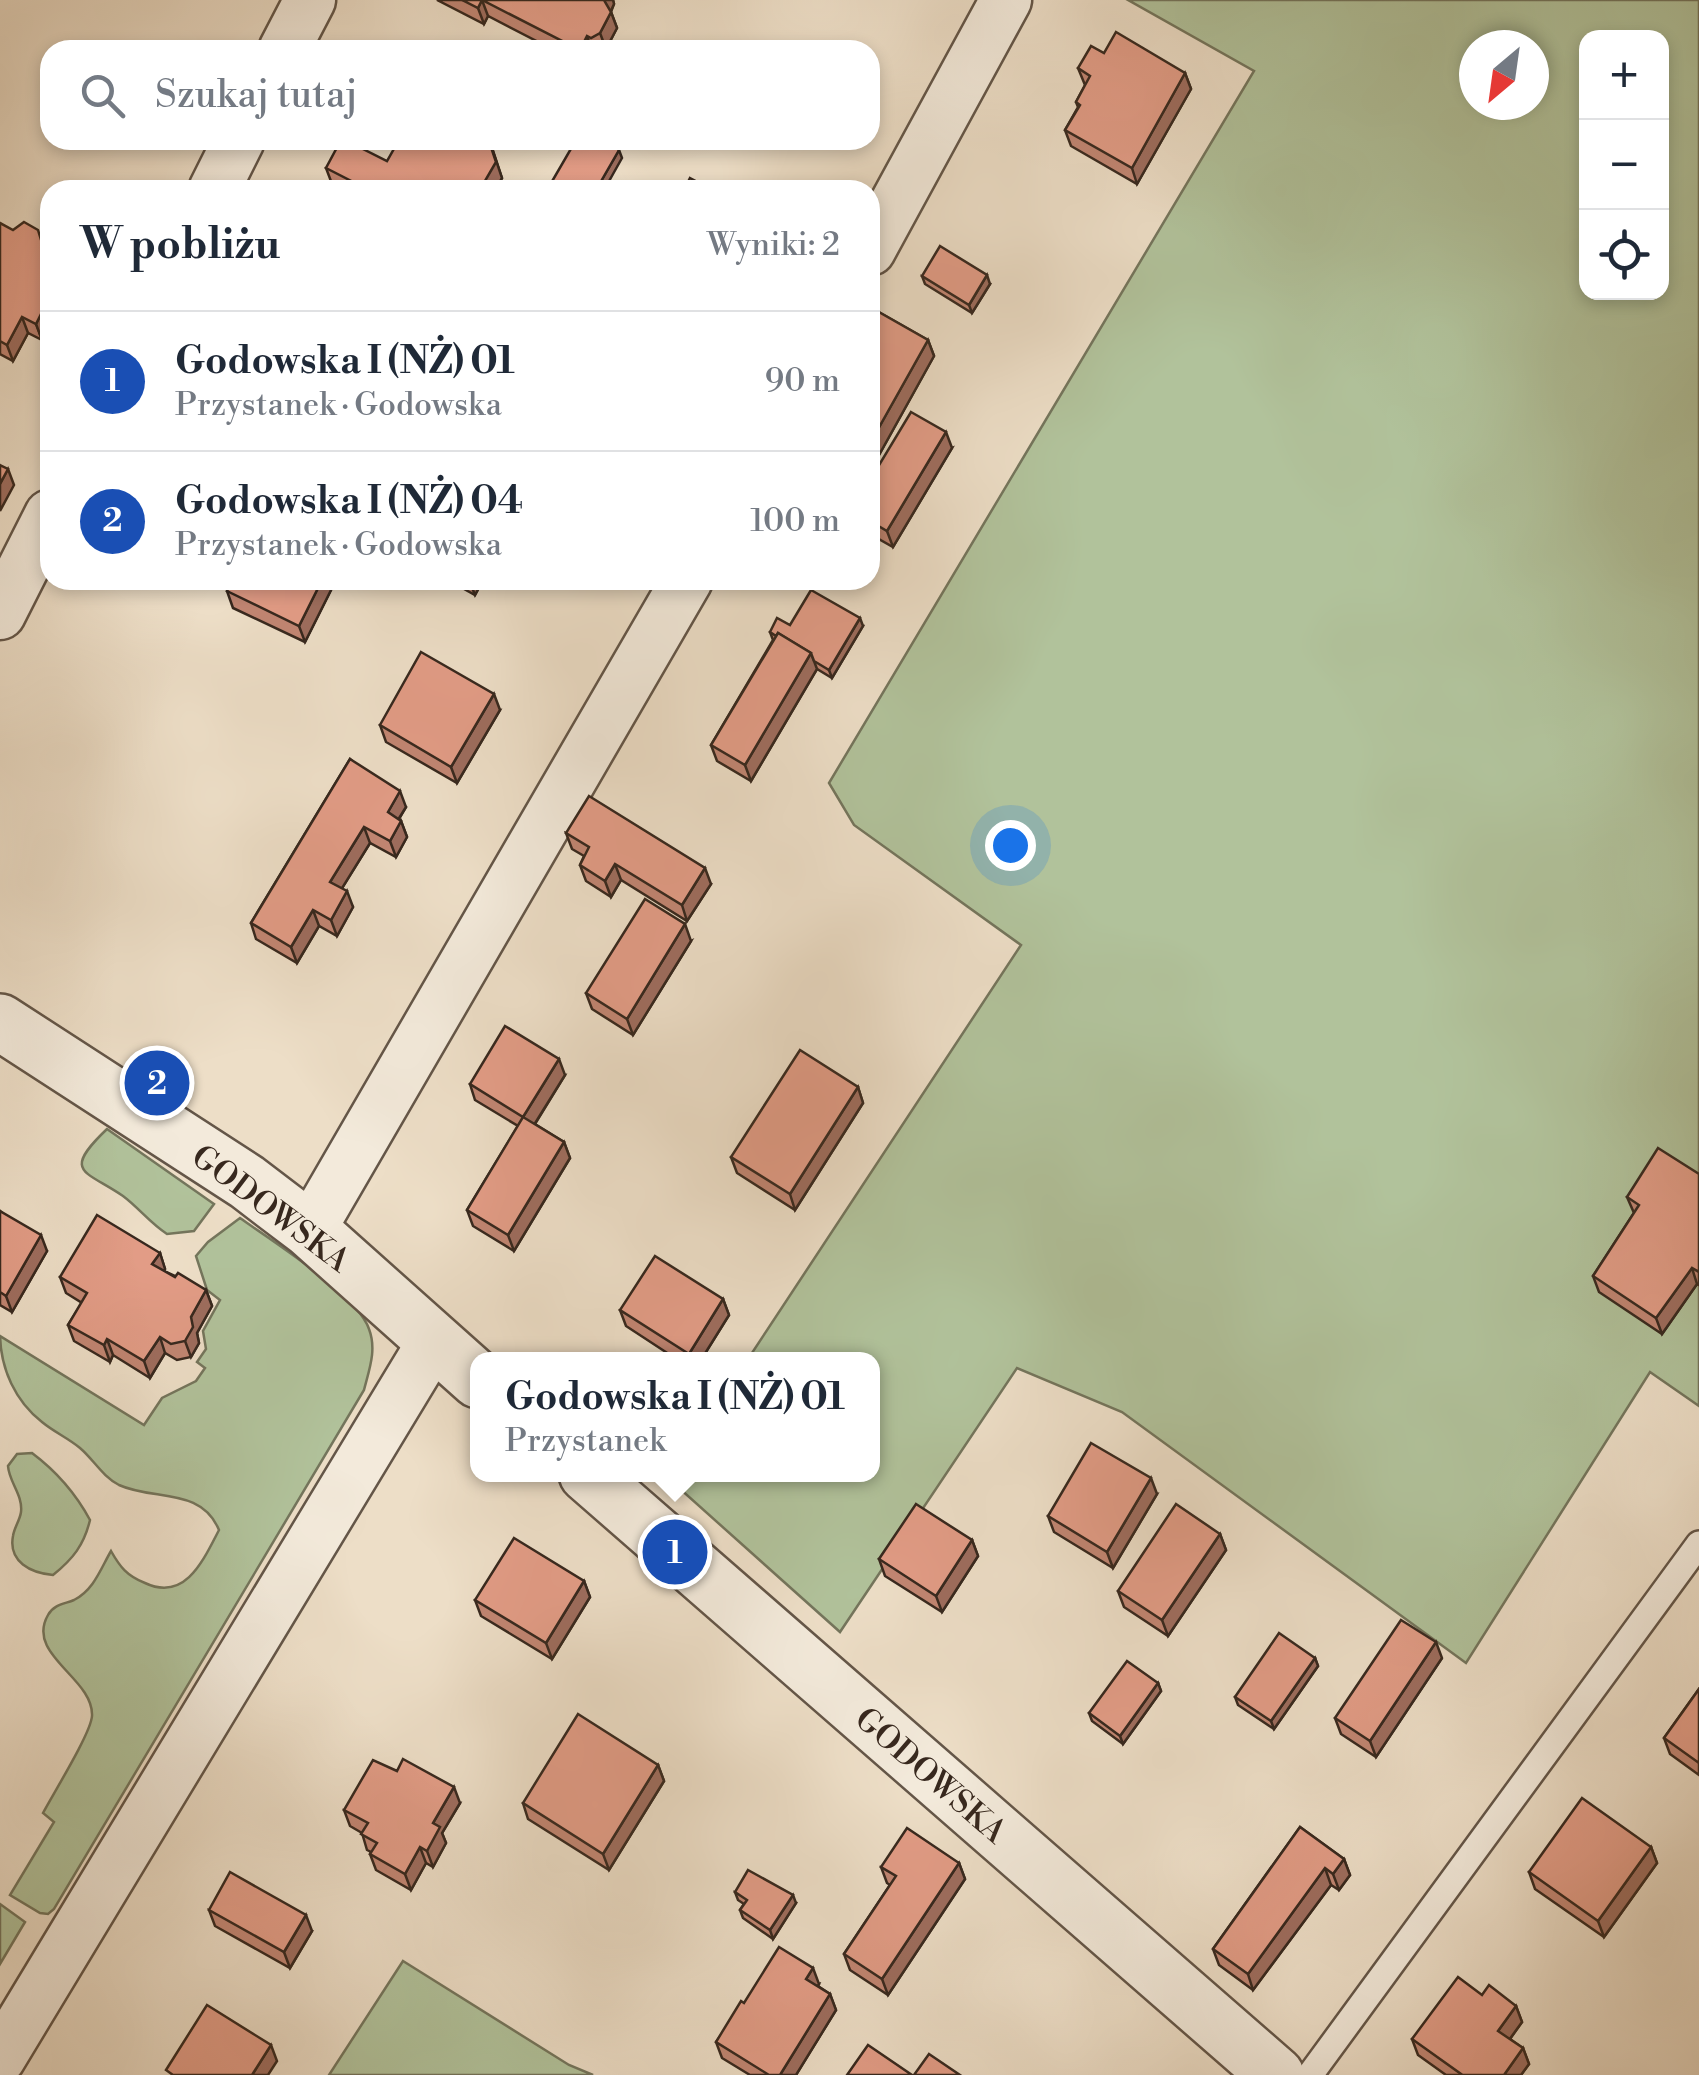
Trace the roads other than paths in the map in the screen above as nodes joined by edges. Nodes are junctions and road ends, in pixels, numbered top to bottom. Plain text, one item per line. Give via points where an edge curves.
1 (310, 0) edge
2 (1006, 0) edge
3 (289, 40) edge
4 (234, 150) edge
5 (219, 180) edge
6 (880, 232) edge
7 (40, 535) edge
8 (680, 590) edge
9 (0, 614) edge
10 (0, 1022) edge
11 (310, 1230) junction
12 (434, 1342) junction
13 (470, 1373) edge
14 (596, 1482) edge
15 (1699, 1544) edge
16 (0, 2058) edge
17 (1276, 2075) edge
18 (1310, 2075) edge

1 - 3 street
2 - 6 street
4 - 5 street
7 - 9 street
8 - 11 street
10 - 11 street, GODOWSKA
11 - 12 street, GODOWSKA
12 - 13 street, GODOWSKA
12 - 16 street
14 - 17 street, GODOWSKA
15 - 18 lane

